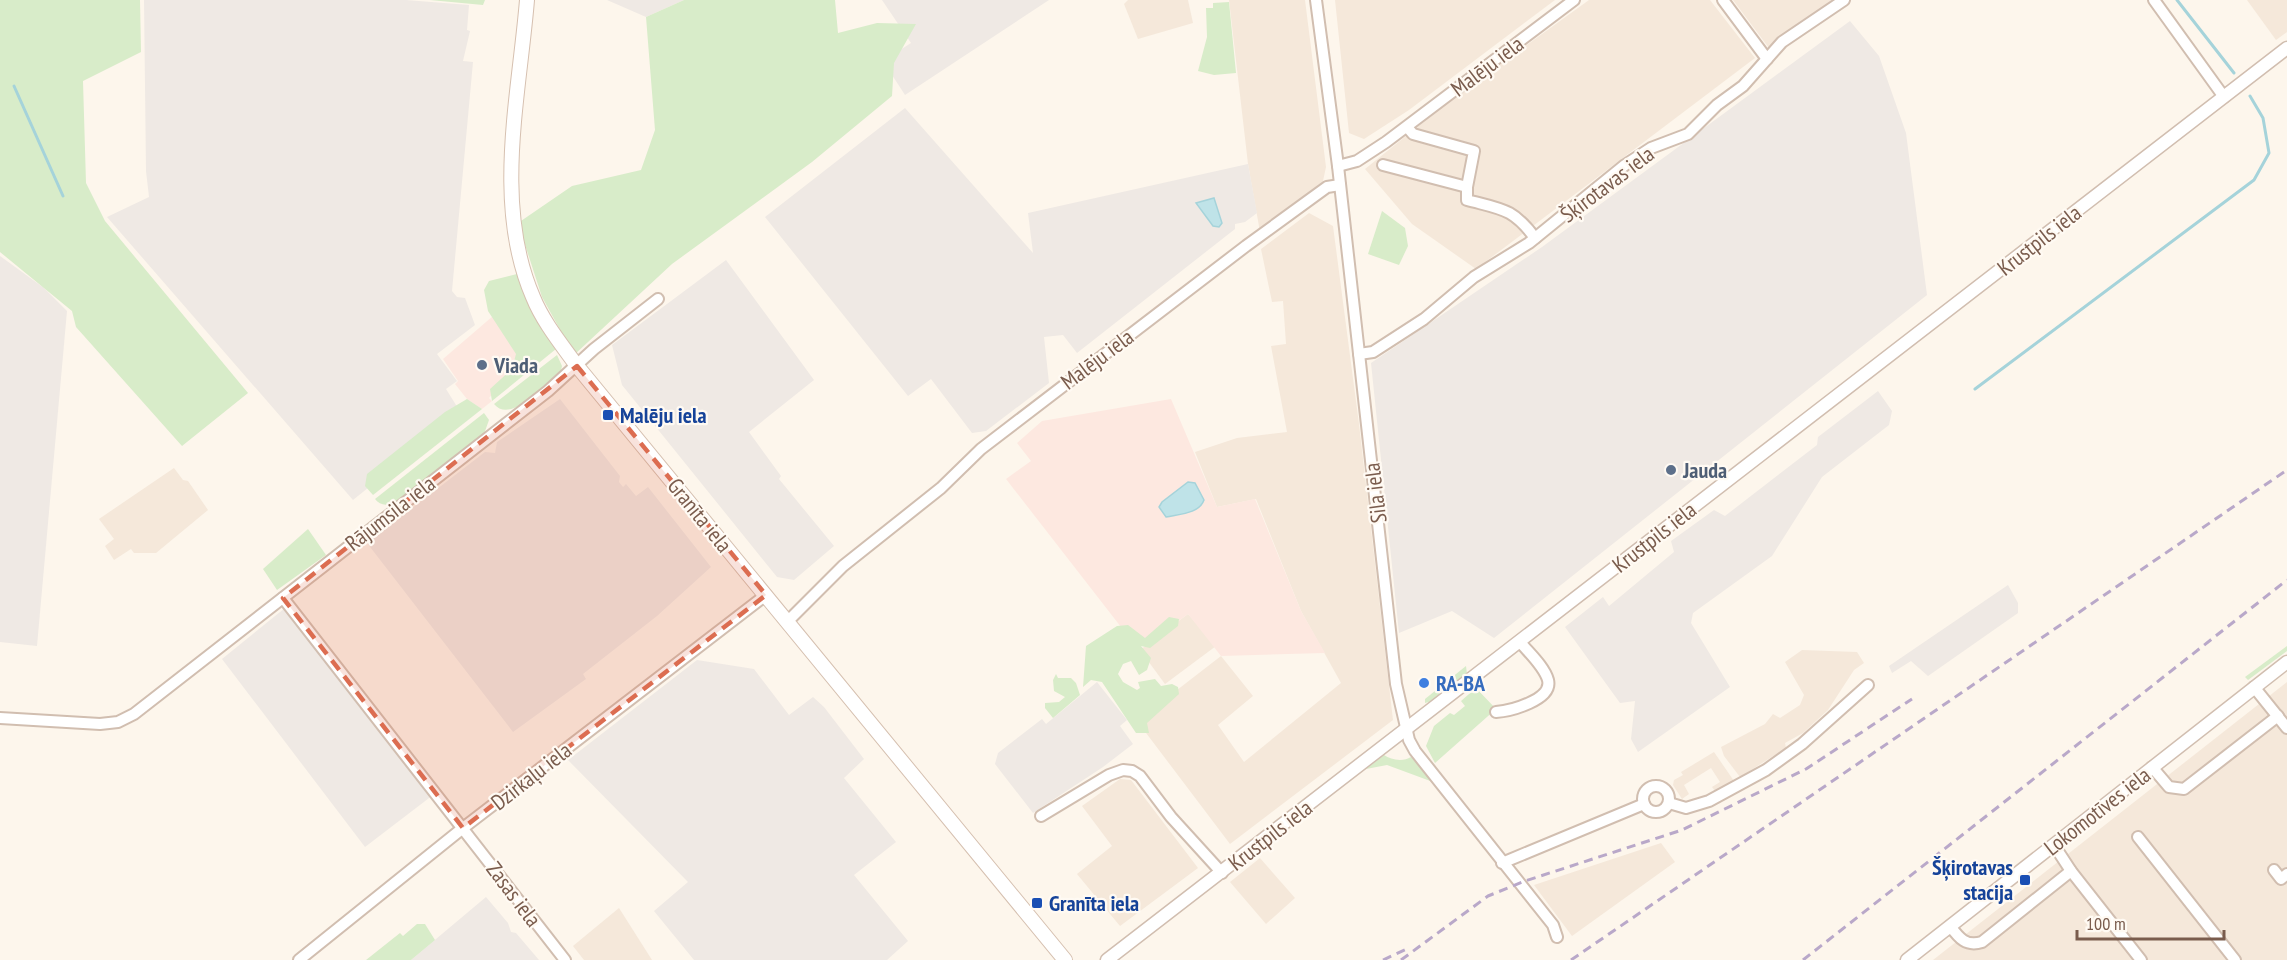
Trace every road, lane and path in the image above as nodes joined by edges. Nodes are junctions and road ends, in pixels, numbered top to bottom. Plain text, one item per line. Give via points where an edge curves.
1 (527, 0) edge
2 (1316, 0) edge
3 (1574, 0) edge
4 (1723, 0) edge
5 (1845, 0) edge
6 (2154, 0) edge
7 (2287, 48) edge
8 (1767, 59) junction
9 (2224, 97) junction
10 (1407, 127) junction
11 (1383, 165) dead end
12 (1338, 166) junction
13 (1340, 185) junction
14 (1467, 187) junction
15 (1534, 238) junction
16 (658, 299) dead end
17 (1359, 354) junction
18 (577, 366) junction
19 (765, 595) junction
20 (283, 598) junction
21 (787, 622) junction
22 (1520, 642) junction
23 (2287, 662) edge
24 (1868, 685) dead end
25 (2254, 687) junction
26 (1497, 712) dead end
27 (2277, 716) junction
28 (0, 718) edge
29 (2287, 728) edge
30 (1406, 729) junction
31 (2152, 767) junction
32 (1644, 804) junction
33 (1669, 804) junction
34 (1041, 816) dead end
35 (463, 828) junction
36 (2138, 837) dead end
37 (2054, 845) junction
38 (1502, 863) junction
39 (2274, 870) dead end
40 (2071, 871) junction
41 (1222, 873) junction
42 (2287, 874) edge
43 (1950, 926) junction
44 (1557, 937) dead end
45 (299, 960) edge
46 (565, 960) edge
47 (1065, 960) edge
48 (1107, 960) edge
49 (1907, 960) edge
50 (2141, 960) edge
51 (2235, 960) edge

1 - 18 main road, Granīta iela via 514,142 512,223 533,299
2 - 12 street, Sila iela
3 - 10 street, Malēju iela
4 - 8 street
5 - 8 street, Šķirotavas iela via 1802,27
6 - 9 street
7 - 9 street, Krustpils iela
8 - 15 street, Šķirotavas iela via 1743,86 1688,134 1651,147
9 - 22 street, Krustpils iela
10 - 12 street, Malēju iela via 1357,161
10 - 14 street via 1413,134 1474,151
11 - 14 street
12 - 13 street, Sila iela
13 - 17 street, Sila iela
13 - 21 street, Malēju iela via 1327,187 1246,246 987,444 941,488 843,566
14 - 15 street via 1467,200 1511,212
15 - 17 street, Šķirotavas iela via 1473,277 1414,326 1374,352
16 - 18 street, Rājumsila iela
17 - 30 street, Sila iela via 1396,684
18 - 19 main road, Granīta iela
18 - 20 street, Rājumsila iela
19 - 21 main road, Granīta iela
19 - 35 street, Dzirkaļu iela
20 - 28 street, Rājumsila iela via 134,714 118,722
20 - 35 street, Zasas iela
21 - 47 main road, Granīta iela
22 - 26 street via 1544,673 1548,688 1520,707
22 - 30 street, Krustpils iela
23 - 25 street, Lokomotīves iela
24 - 33 street via 1802,744 1766,770 1709,801 1686,808
25 - 27 street
25 - 31 street, Lokomotīves iela
27 - 29 street
27 - 31 street via 2184,789 2169,787
30 - 38 street, Sila iela via 1416,751
30 - 41 street, Krustpils iela
31 - 37 street, Lokomotīves iela
32 - 33 street via 1659,812
32 - 33 street via 1646,790 1657,786 1666,790
32 - 38 street
34 - 41 street via 1109,775 1132,771
35 - 45 street, Dzirkaļu iela
35 - 46 street, Zasas iela
36 - 51 street
37 - 40 street
37 - 43 street, Lokomotīves iela
38 - 44 street, Sila iela via 1553,925
39 - 42 street via 2281,879
40 - 43 street via 1982,942 1966,943
40 - 50 street
41 - 48 street, Krustpils iela
43 - 49 street, Lokomotīves iela

